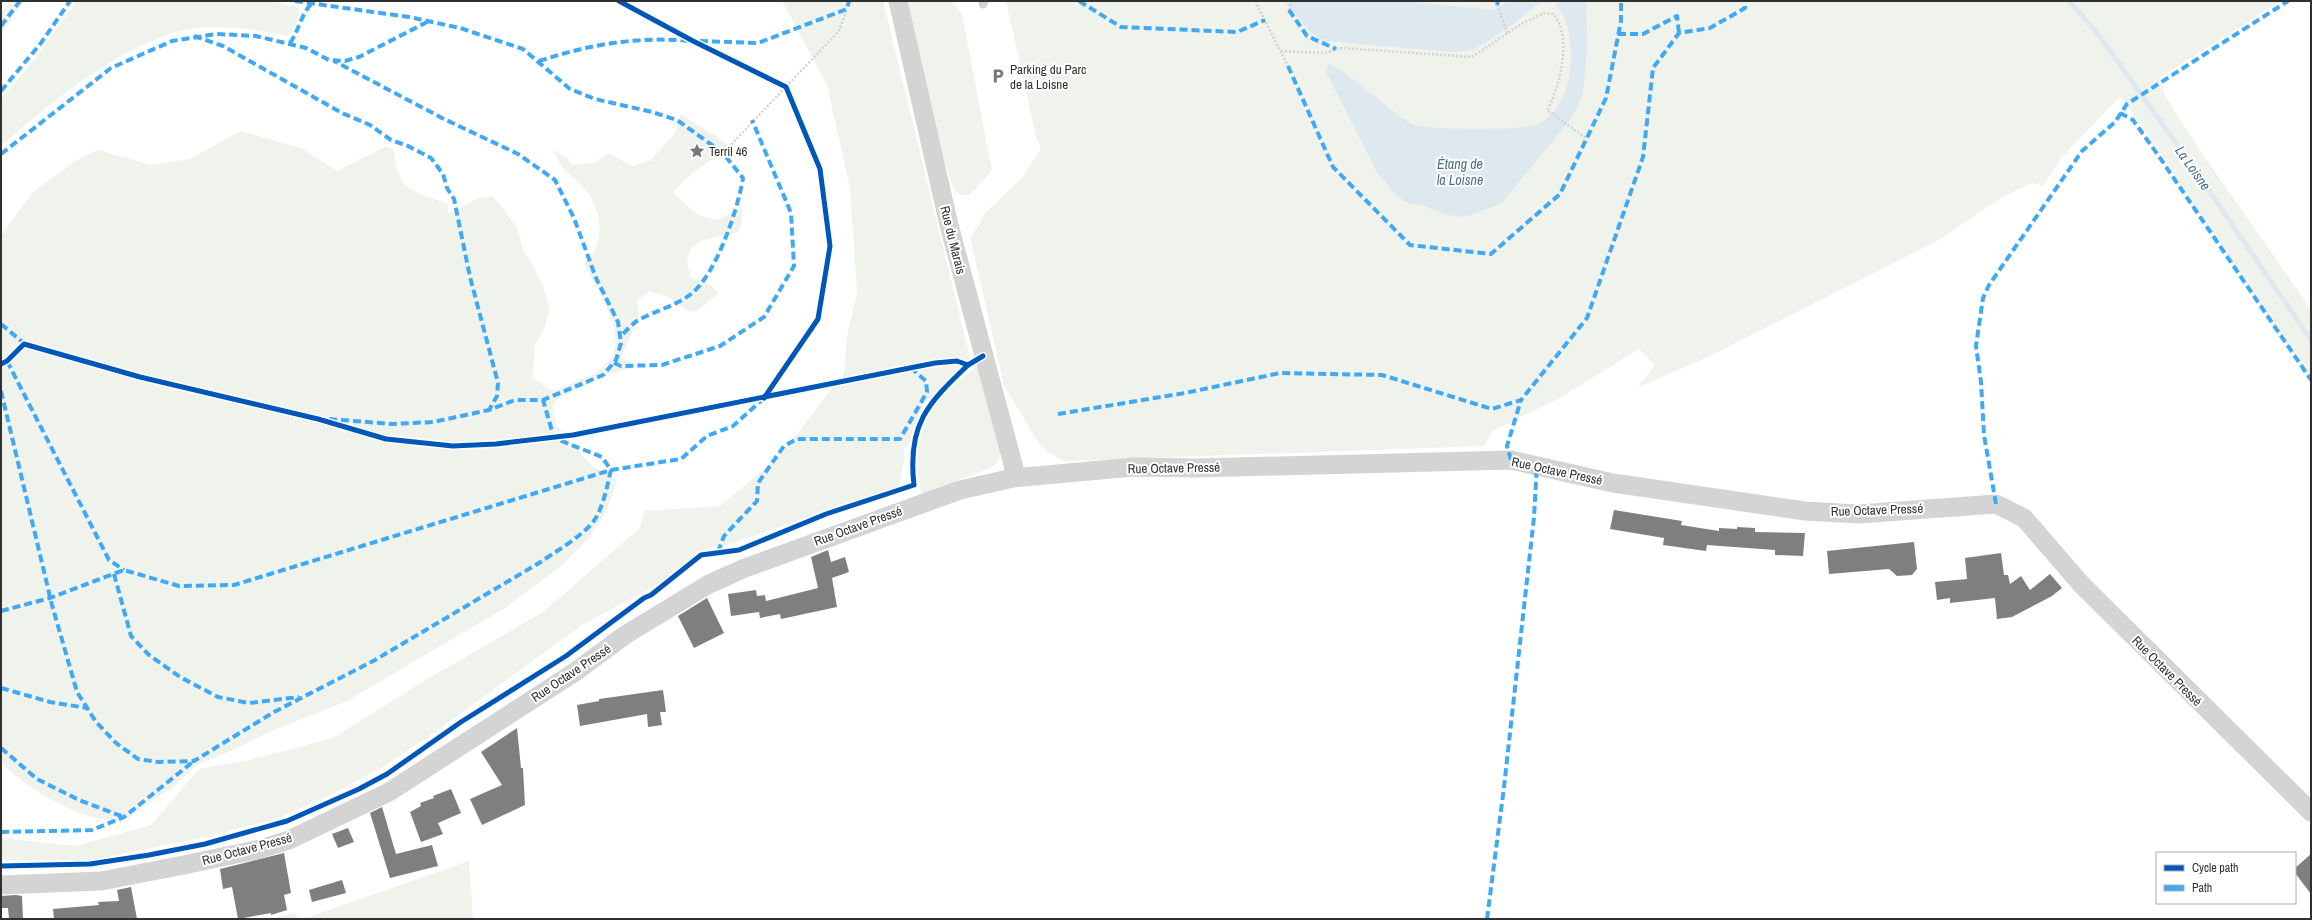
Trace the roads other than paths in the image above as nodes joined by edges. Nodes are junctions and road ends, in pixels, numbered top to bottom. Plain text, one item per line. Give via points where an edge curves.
1 (898, 1) edge
2 (1013, 478) junction
3 (2311, 812) edge
4 (1, 885) edge

1 - 2 street, Rue du Marais via 949,225 1014,468
2 - 3 street, Rue Octave Pressé via 1133,467 1198,468 1511,460 1613,483 1805,511 1859,514 1996,504 2024,518 2081,584
2 - 4 street, Rue Octave Pressé via 960,490 902,510 745,568 709,584 625,635 575,672 422,772 373,800 289,840 184,866 101,881

